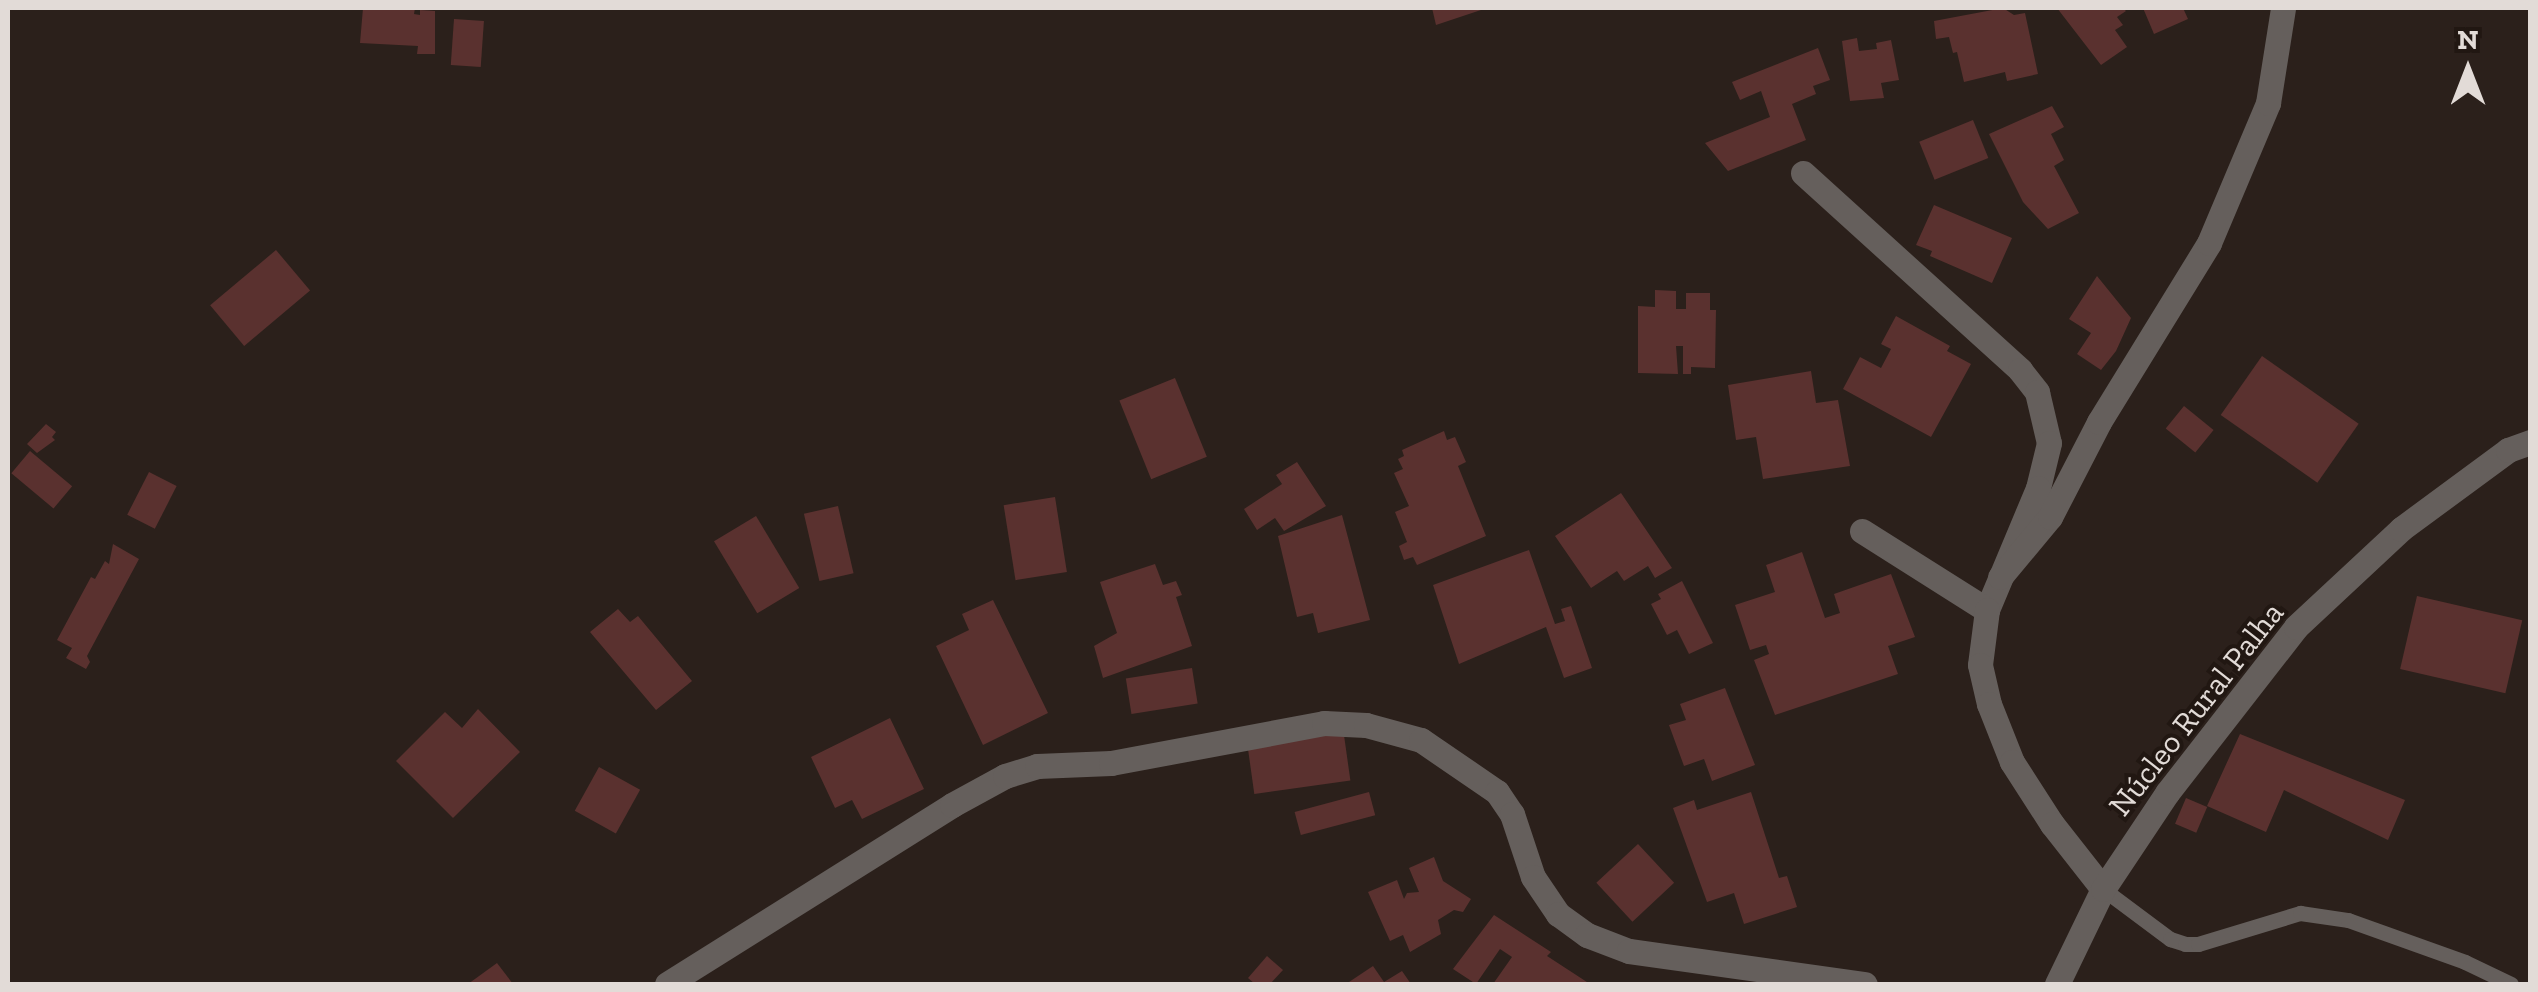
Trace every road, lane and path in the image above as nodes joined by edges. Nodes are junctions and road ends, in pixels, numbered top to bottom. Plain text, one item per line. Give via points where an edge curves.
1 (2283, 8) edge
2 (1803, 173) dead end
3 (2530, 442) edge
4 (1862, 532) dead end
5 (2000, 577) junction
6 (1988, 610) junction
7 (2103, 889) junction
8 (667, 984) edge
9 (1865, 984) edge
10 (2058, 984) edge
11 (2511, 984) edge

1 - 5 street via 2268,103 2208,243 2050,517
2 - 5 street via 2037,392 2050,444
3 - 7 street, Núcleo Rural Palha via 2508,450 2401,529 2296,627 2167,793
4 - 6 street
5 - 6 street
6 - 7 street via 1980,665 1988,704 2012,762
7 - 10 street, Núcleo Rural Palha
7 - 11 lane via 2170,940 2185,944 2300,913 2348,920
8 - 9 street via 1005,776 1037,766 1111,764 1324,723 1366,725 1421,740 1498,792 1533,877 1558,914 1588,935 1628,951

